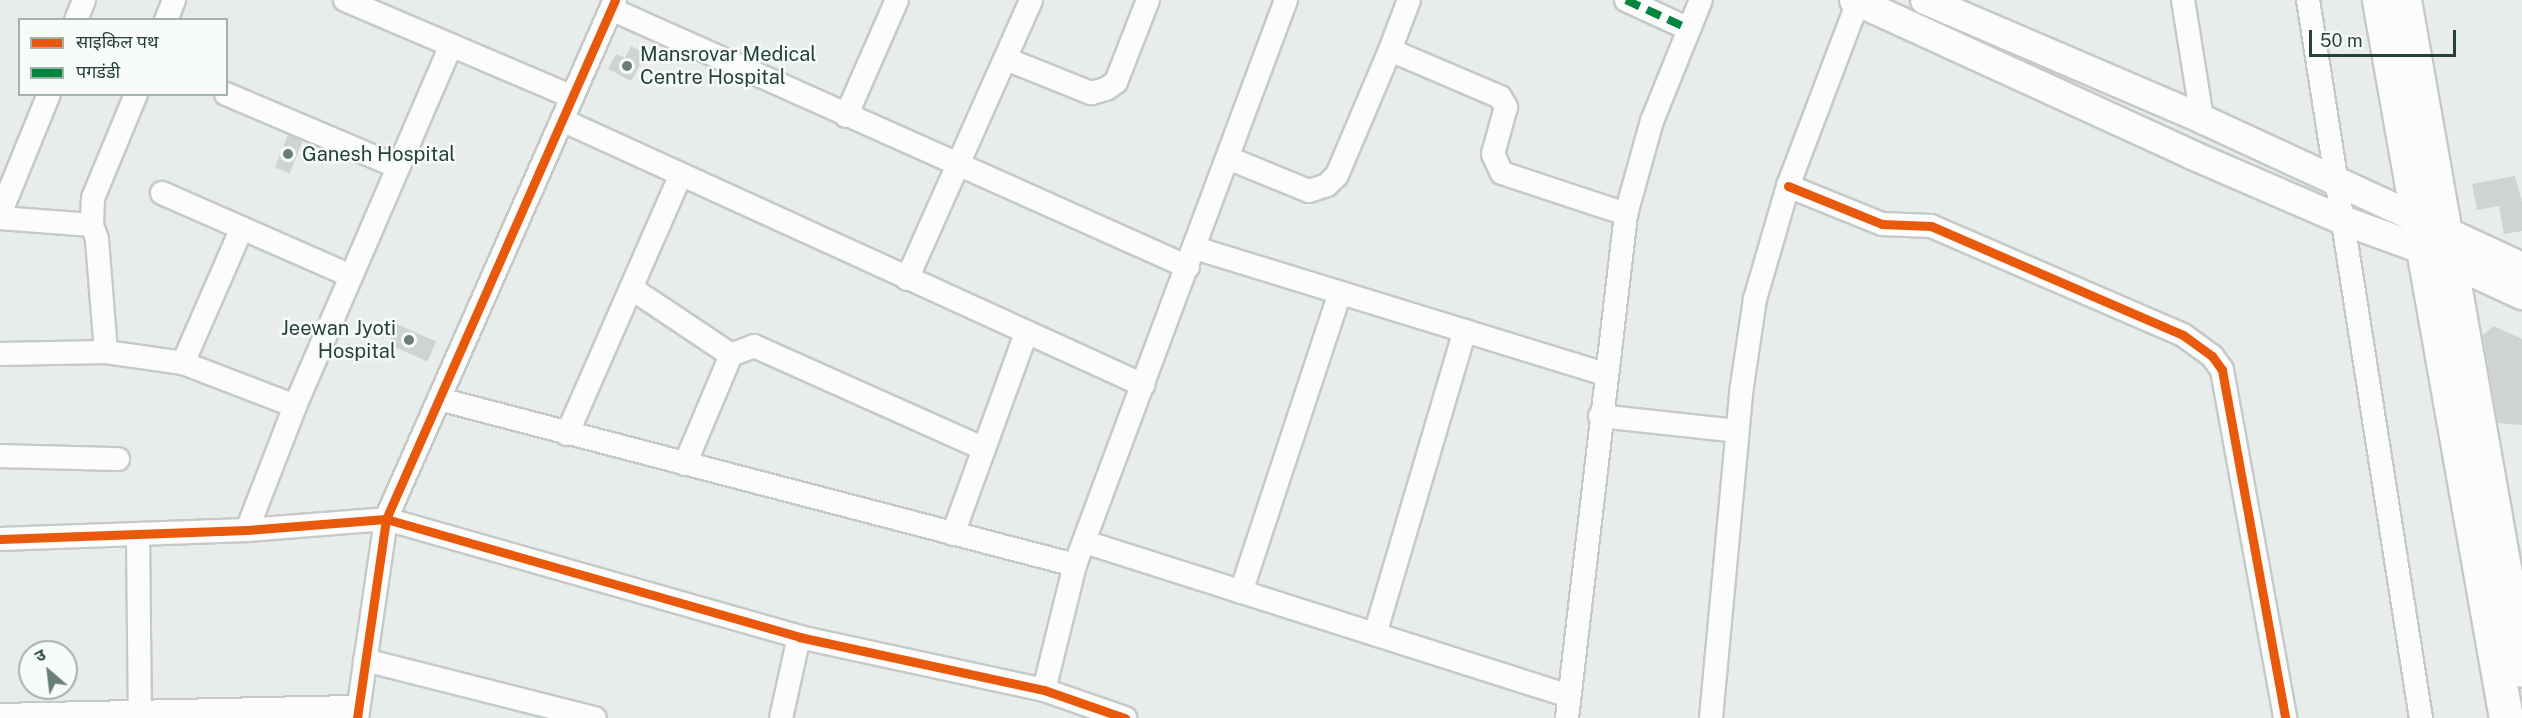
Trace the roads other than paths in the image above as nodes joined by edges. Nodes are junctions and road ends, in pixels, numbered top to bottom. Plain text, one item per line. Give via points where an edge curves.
1 (84, 0) edge
2 (174, 0) edge
3 (345, 0) edge
4 (1031, 0) edge
5 (1148, 0) edge
6 (1286, 0) edge
7 (1409, 0) edge
8 (1626, 0) edge
9 (1701, 0) edge
10 (1924, 0) edge
11 (2183, 0) edge
12 (2308, 0) edge
13 (2379, 0) edge
14 (2404, 0) edge
15 (1856, 1) edge
16 (891, 2) edge
17 (613, 4) edge
18 (77, 18) edge
19 (167, 18) edge
20 (1689, 29) junction
21 (451, 45) junction
22 (1390, 50) junction
23 (1006, 59) junction
24 (228, 95) edge
25 (48, 96) edge
26 (135, 96) edge
27 (572, 97) junction
28 (846, 116) junction
29 (2202, 119) junction
30 (562, 120) junction
31 (1228, 158) junction
32 (959, 166) junction
33 (398, 167) junction
34 (680, 177) junction
35 (2338, 183) junction
36 (1788, 186) junction
37 (162, 194) dead end
38 (1626, 214) junction
39 (0, 216) edge
40 (2342, 220) junction
41 (92, 225) junction
42 (242, 228) junction
43 (2435, 241) junction
44 (1191, 258) junction
45 (2522, 267) edge
46 (351, 276) junction
47 (907, 279) junction
48 (631, 288) junction
49 (1340, 293) junction
50 (2522, 295) edge
51 (1465, 331) junction
52 (1026, 333) junction
53 (106, 352) junction
54 (0, 354) edge
55 (731, 355) junction
56 (183, 363) junction
57 (1604, 374) junction
58 (1143, 386) junction
59 (439, 399) junction
60 (295, 406) junction
61 (1600, 416) junction
62 (1737, 431) junction
63 (567, 434) junction
64 (984, 449) junction
65 (0, 456) edge
66 (118, 459) dead end
67 (685, 464) junction
68 (386, 519) junction
69 (247, 530) junction
70 (138, 534) junction
71 (953, 534) junction
72 (0, 539) edge
73 (1084, 542) junction
74 (1076, 565) junction
75 (1241, 592) junction
76 (1375, 634) junction
77 (799, 637) junction
78 (365, 660) junction
79 (2522, 670) edge
80 (1044, 690) junction
81 (1568, 707) edge
82 (358, 713) edge
83 (0, 716) edge
84 (140, 716) edge
85 (595, 718) edge
86 (781, 718) edge
87 (1125, 718) edge
88 (1712, 718) edge
89 (2285, 718) edge
90 (2421, 718) edge
91 (2506, 718) edge

1 - 18 street
2 - 19 street
3 - 21 street
4 - 23 street
5 - 23 street via 1116,82 1106,89 1091,93
6 - 31 street
7 - 22 street
8 - 20 street
9 - 20 street
10 - 29 street
11 - 29 street
12 - 35 street
13 - 43 main road
14 - 43 main road
15 - 36 street
15 - 40 street
16 - 28 street
17 - 27 street
17 - 28 street
20 - 38 street via 1652,121
21 - 27 street
21 - 33 street
22 - 31 street via 1337,176 1326,184 1309,191
22 - 38 street via 1500,97 1506,107 1493,154 1502,173
23 - 32 street
24 - 33 street
25 - 39 street
26 - 41 street via 93,198
27 - 30 street
28 - 32 street
29 - 35 street
30 - 34 street
30 - 59 street
31 - 44 street
32 - 44 street
32 - 47 street
33 - 46 street
34 - 47 street
34 - 48 street
35 - 40 street
35 - 43 street
36 - 62 street via 1755,300
36 - 89 street via 1882,224 1931,226 2183,335 2212,356 2222,370
37 - 42 street
38 - 57 street
39 - 41 street
40 - 43 street
40 - 90 street
41 - 53 street via 97,239
42 - 46 street
42 - 56 street
43 - 45 street
43 - 50 street
43 - 79 main road
43 - 91 main road
44 - 49 street
44 - 58 street
46 - 60 street
47 - 52 street
48 - 55 street
48 - 63 street
49 - 51 street
49 - 75 street
51 - 57 street
51 - 76 street
52 - 58 street
52 - 64 street
53 - 54 street
53 - 56 street
55 - 64 street via 754,346
55 - 67 street
56 - 60 street
57 - 61 street
58 - 73 street
59 - 63 street
59 - 68 street
60 - 69 street
61 - 62 street
61 - 81 street
62 - 88 street
63 - 67 street
64 - 71 street
65 - 66 street
67 - 71 street
68 - 69 street
68 - 77 street
68 - 78 street
69 - 70 street
70 - 72 street
70 - 84 street
71 - 74 street
73 - 74 street
73 - 75 street
74 - 80 street
75 - 76 street
76 - 81 street
77 - 80 street
77 - 86 street
78 - 82 street
78 - 85 street
80 - 87 street
82 - 84 street
83 - 84 street

